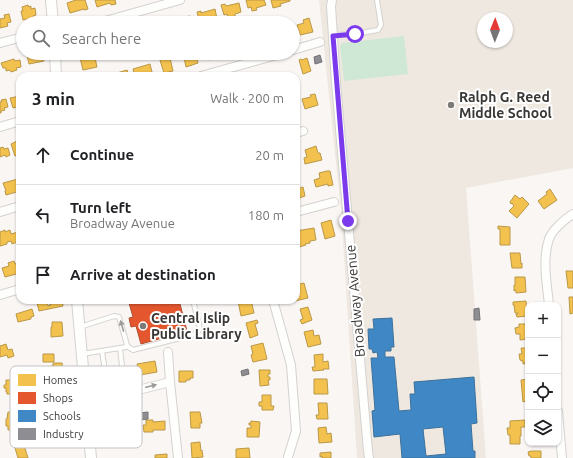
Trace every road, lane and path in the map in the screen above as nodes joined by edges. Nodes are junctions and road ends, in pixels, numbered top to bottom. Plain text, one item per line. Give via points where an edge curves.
1 (51, 0) edge
2 (180, 0) edge
3 (332, 0) edge
4 (376, 0) edge
5 (52, 16) edge
6 (123, 16) edge
7 (333, 36) junction
8 (16, 39) edge
9 (320, 42) dead end
10 (0, 43) edge
11 (300, 48) edge
12 (55, 60) edge
13 (259, 60) edge
14 (56, 72) edge
15 (215, 72) edge
16 (16, 122) edge
17 (0, 127) edge
18 (334, 202) dead end
19 (16, 207) edge
20 (300, 211) edge
21 (0, 212) edge
22 (573, 214) edge
23 (16, 291) edge
24 (0, 295) edge
25 (549, 302) edge
26 (77, 304) edge
27 (194, 304) edge
28 (274, 304) edge
29 (80, 327) junction
30 (127, 346) junction
31 (120, 348) junction
32 (102, 351) junction
33 (168, 352) dead end
34 (82, 354) junction
35 (83, 366) edge
36 (104, 366) edge
37 (122, 366) edge
38 (170, 382) junction
39 (142, 389) edge
40 (561, 446) edge
41 (90, 448) edge
42 (288, 457) dead end
43 (91, 458) edge
44 (178, 458) edge
45 (369, 458) edge
46 (562, 458) edge

1 - 5 street
2 - 6 street
3 - 7 street, Broadway Avenue
4 - 7 lane via 381,25 378,30
7 - 45 street, Broadway Avenue
8 - 10 street
9 - 11 street
12 - 14 street
13 - 15 street
16 - 17 street
18 - 20 street
19 - 21 street
22 - 25 street via 561,223 549,238 546,255
23 - 24 street
26 - 29 street
27 - 30 lane via 200,329 196,334 133,350
28 - 42 street via 291,365 296,431
30 -> 29 lane via 120,317 114,316
29 - 34 street
30 - 31 lane
31 - 32 lane
31 - 37 lane
32 - 34 lane
32 - 36 lane
33 - 38 street
34 - 35 street
39 -> 38 street
38 - 44 street
40 - 46 street
41 - 43 street

